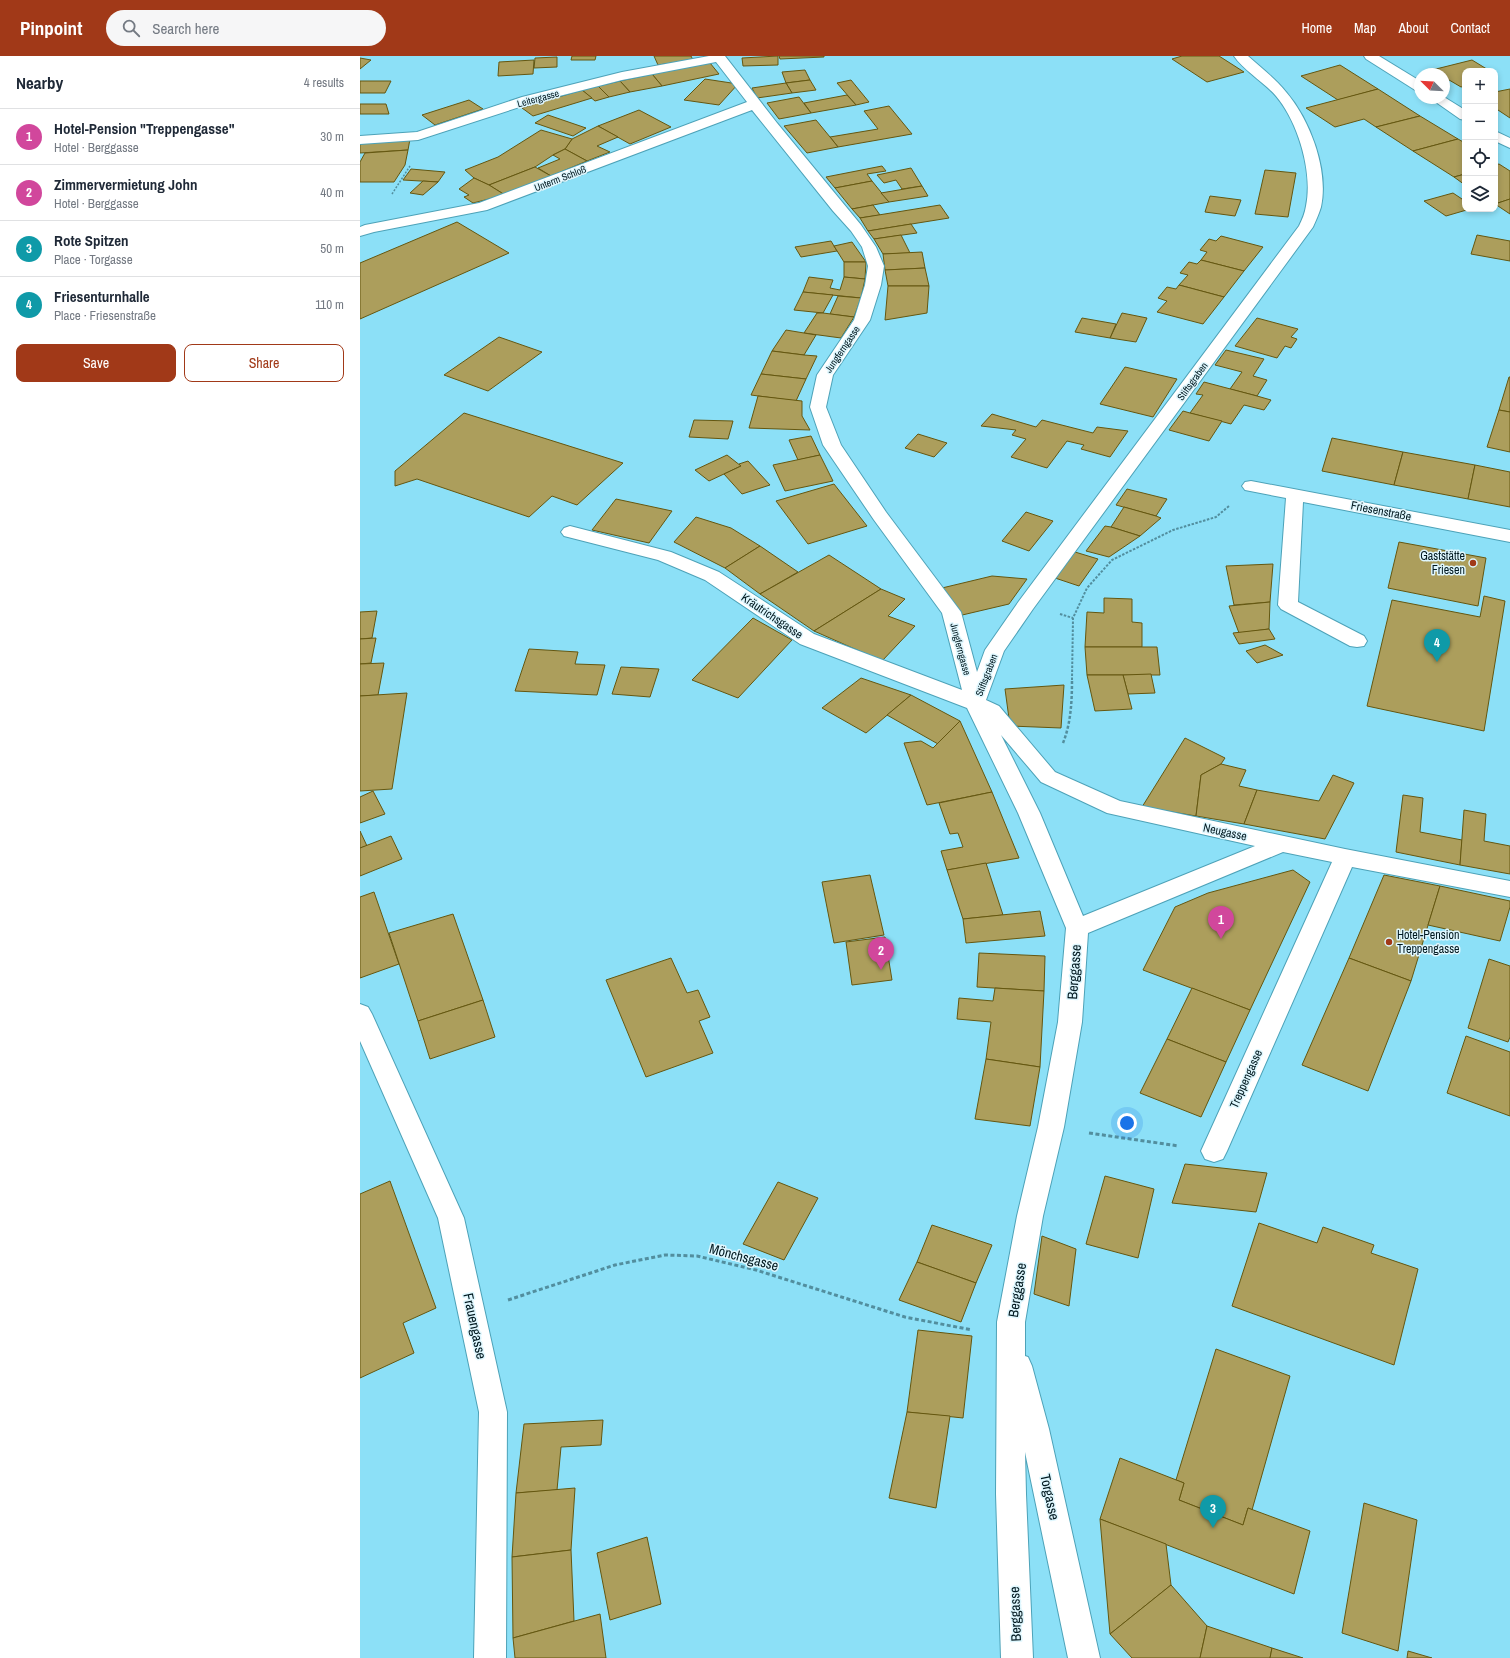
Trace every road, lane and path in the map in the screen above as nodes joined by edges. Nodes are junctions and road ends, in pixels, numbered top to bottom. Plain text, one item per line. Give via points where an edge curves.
1 (1240, 56) edge
2 (1370, 56) edge
3 (718, 57) edge
4 (1414, 83) edge
5 (755, 104) junction
6 (1446, 104) edge
7 (1462, 114) edge
8 (418, 136) junction
9 (1498, 136) edge
10 (360, 140) edge
11 (1510, 144) edge
12 (365, 230) edge
13 (1252, 486) joint
14 (1295, 494) junction
15 (570, 532) dead end
16 (1510, 536) edge
17 (1357, 641) dead end
18 (975, 703) junction
19 (1048, 777) junction
20 (1281, 844) junction
21 (1345, 857) junction
22 (1510, 889) edge
23 (1077, 928) junction
24 (360, 1014) edge
25 (1050, 1127) junction
26 (1214, 1151) joint
27 (472, 1312) junction
28 (1010, 1338) junction
29 (490, 1658) edge
30 (1017, 1658) edge
31 (1084, 1658) edge

1 - 18 street, Stiftsgraben via 1285,98 1300,124 1310,153 1315,184 1314,205 1306,227 1026,605 995,650
2 - 4 street
3 - 5 street, Jungferngasse
3 - 8 street, Leitergasse via 622,76 526,100
5 - 12 street, Unterm Schloß via 482,207
5 - 18 street, Jungferngasse via 870,247 876,266 862,320 824,375 818,407 832,446 951,612
6 - 7 street
8 - 10 street, Leitergasse
8 - 12 path via 412,163
9 - 11 street
13 - 14 street, Friesenstraße
13 - 19 path via 1216,517 1173,530 1112,560 1087,588 1073,618 1072,702 1068,731
14 - 16 street, Friesenstraße
14 - 17 street via 1288,605
15 - 18 street, Kräutrichsgasse via 664,556 712,576 807,639
18 - 19 street, Neugasse via 992,711
18 - 23 street, Berggasse via 1030,813
19 - 20 street, Neugasse via 1115,808
20 - 21 street, Neugasse
20 - 23 street, Berggasse
21 - 22 street, Neugasse
21 - 26 street, Treppengasse
23 - 25 street, Berggasse via 1070,1022
24 - 27 street, Frauengasse via 451,1218
25 - 26 path
25 - 28 street, Berggasse via 1030,1216
27 - 28 path, Mönchsgasse via 615,1265 665,1255 697,1256 756,1270 905,1317
27 - 29 street, Frauengasse via 493,1412
28 - 30 street, Berggasse via 1011,1494
28 - 31 street, Torgasse via 1035,1429

